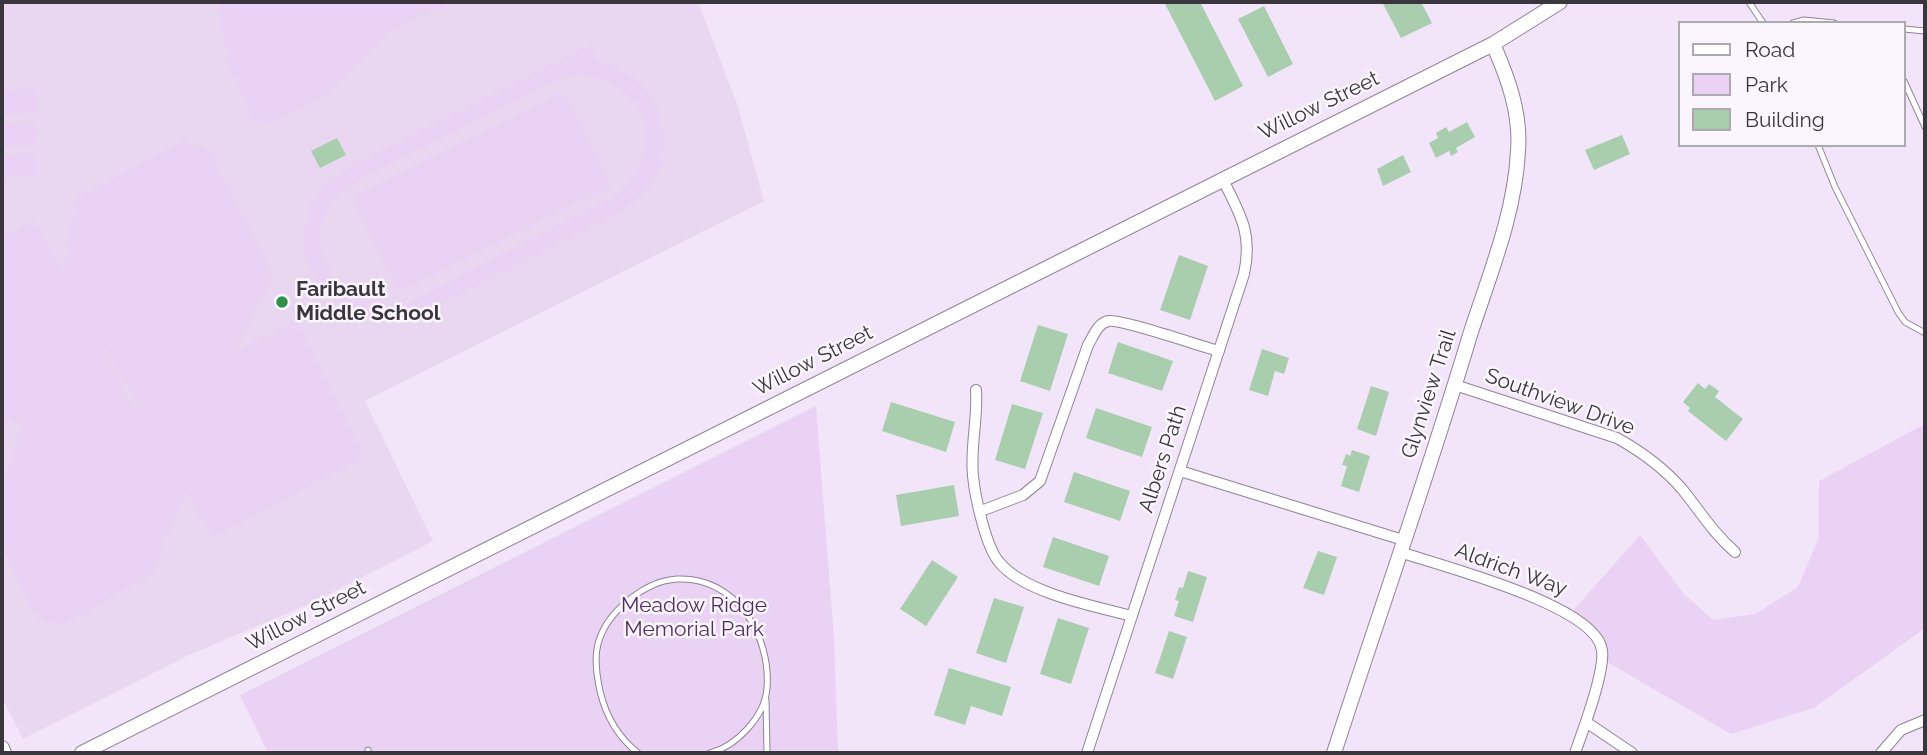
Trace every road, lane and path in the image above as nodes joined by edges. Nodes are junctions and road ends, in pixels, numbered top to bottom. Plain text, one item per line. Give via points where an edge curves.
1 (1560, 2) edge
2 (1749, 2) edge
3 (1762, 21) edge
4 (1906, 29) edge
5 (1925, 31) edge
6 (1493, 44) junction
7 (1906, 85) edge
8 (1925, 127) edge
9 (1819, 147) edge
10 (1222, 178) junction
11 (1925, 333) edge
12 (1219, 351) junction
13 (1455, 385) junction
14 (976, 390) dead end
15 (1180, 471) junction
16 (981, 511) junction
17 (1401, 546) junction
18 (1735, 552) dead end
19 (1132, 616) junction
20 (766, 700) junction
21 (1925, 720) edge
22 (1586, 722) junction
23 (2, 748) edge
24 (4, 753) edge
25 (82, 753) edge
26 (638, 753) edge
27 (710, 753) edge
28 (767, 753) edge
29 (1087, 753) edge
30 (1334, 753) edge
31 (1575, 753) edge
32 (1632, 753) edge
33 (1881, 753) edge

1 - 6 street, Willow Street
2 - 3 lane
4 - 5 lane
6 - 10 street, Willow Street
6 - 13 street, Glynview Trail via 1516,112 1519,149 1515,184
7 - 8 lane
9 - 11 lane via 1898,312 1905,322
10 - 12 street, Albers Path via 1245,223 1248,241 1244,274
10 - 25 street, Willow Street
12 - 15 street, Albers Path
12 - 16 street via 1126,324 1108,321 1100,325 1088,345 1040,481 1023,495
13 - 17 street, Glynview Trail
13 - 18 street, Southview Drive via 1617,438 1642,452 1664,470
14 - 16 street via 973,477
15 - 17 street, Aldrich Way
15 - 19 street, Albers Path
16 - 19 street via 992,551 1016,577 1060,596
17 - 22 street, Aldrich Way via 1546,601 1571,613 1599,639 1602,649
17 - 30 street, Glynview Trail
19 - 29 street, Albers Path
20 - 26 lane via 768,670 759,632 738,602 710,583 676,579 644,589 618,610 598,643 596,676 604,708 621,739
20 - 27 lane via 746,732
20 - 28 lane
21 - 33 street via 1901,730
22 - 31 street, Aldrich Way
22 - 32 street
23 - 24 street

